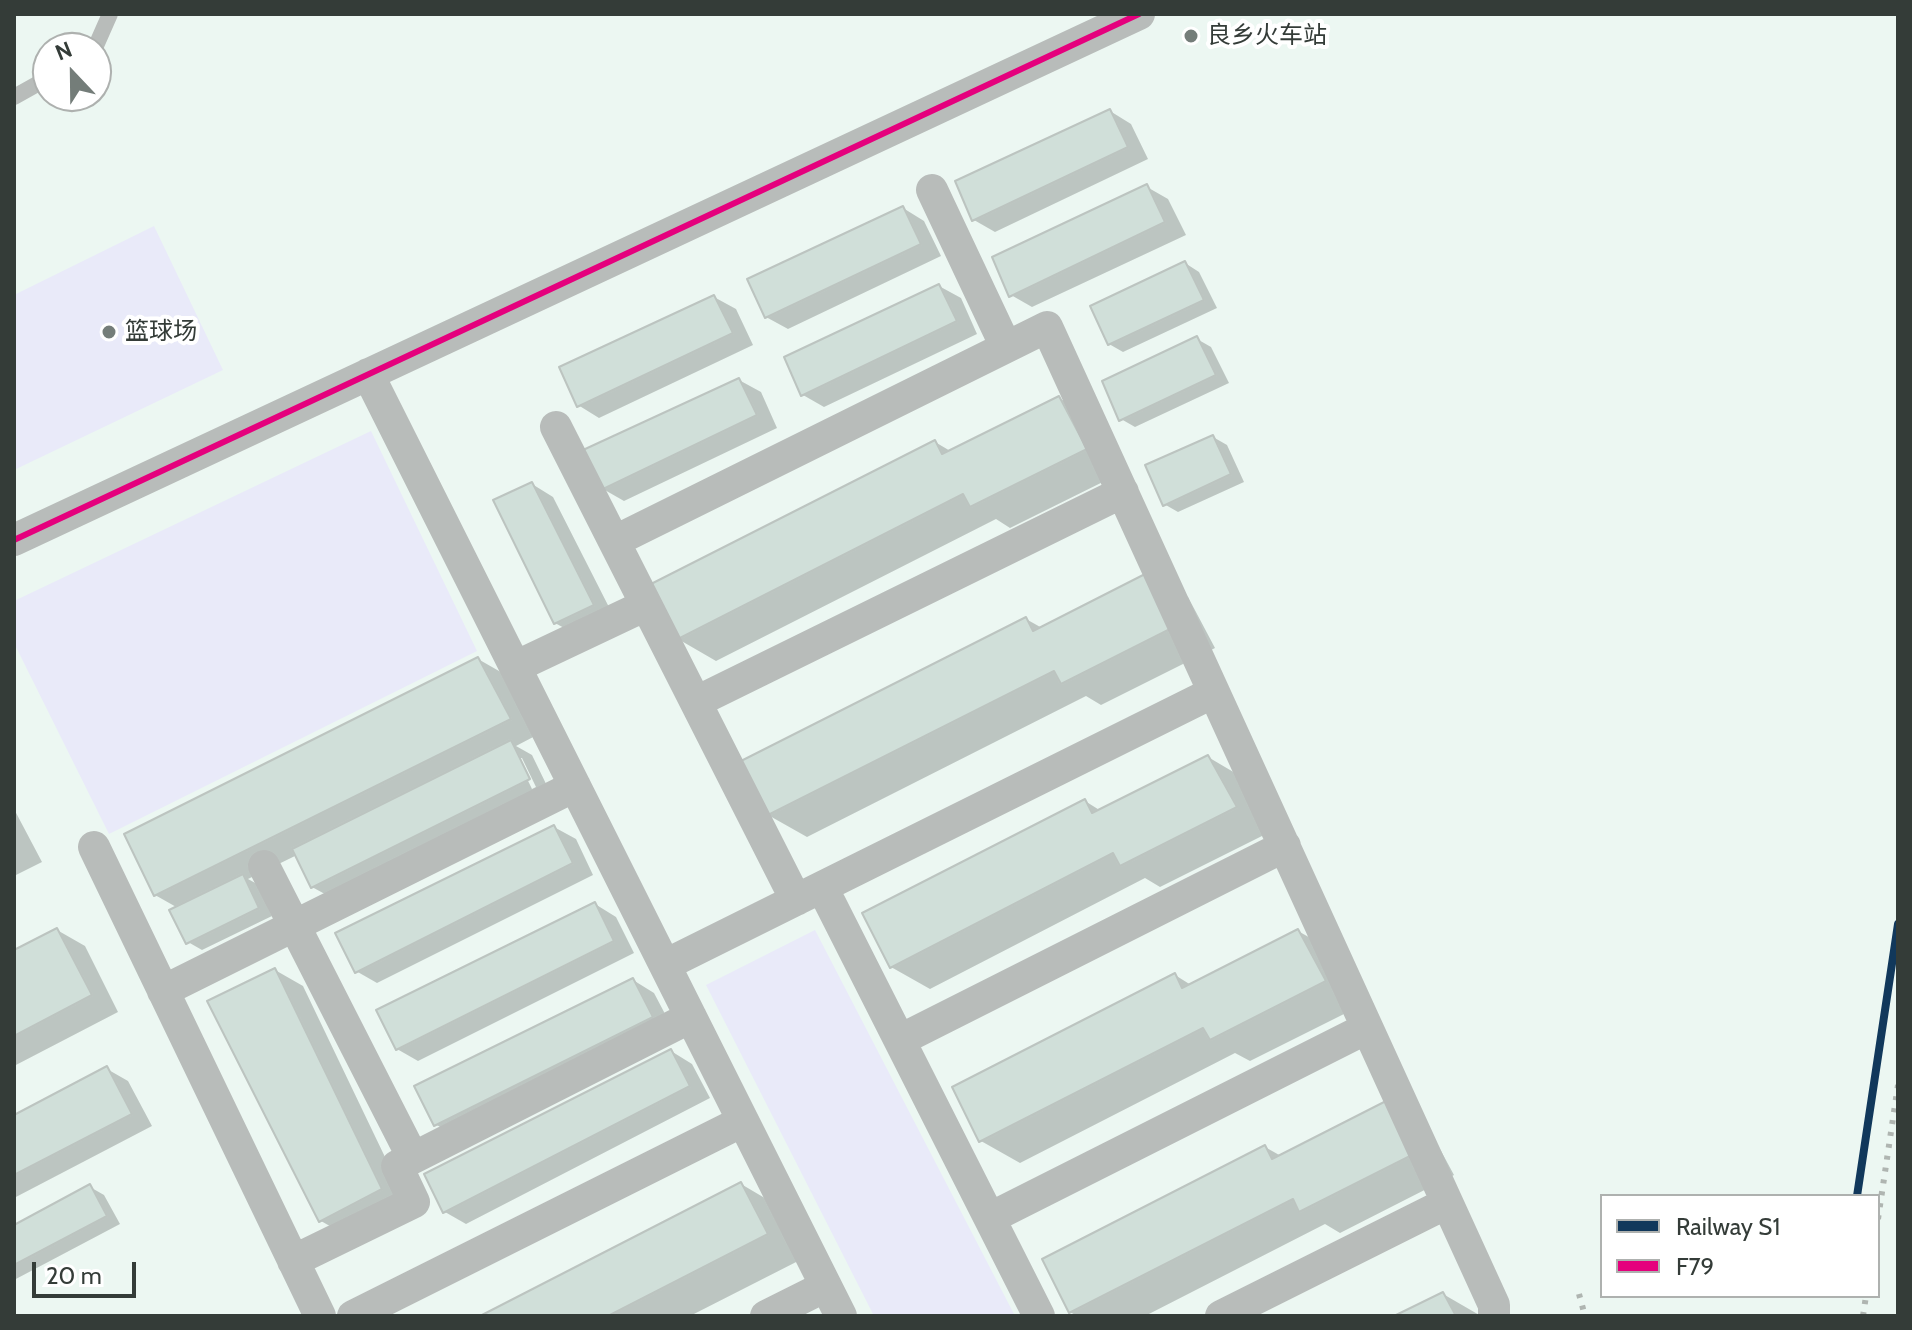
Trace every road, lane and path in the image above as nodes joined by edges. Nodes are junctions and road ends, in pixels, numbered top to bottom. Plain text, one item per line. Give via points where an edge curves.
1 (1139, 14) edge
2 (32, 87) edge
3 (14, 97) edge
4 (932, 190) dead end
5 (1006, 347) junction
6 (368, 374) junction
7 (556, 427) dead end
8 (1123, 492) junction
9 (14, 540) edge
10 (615, 541) junction
11 (646, 605) junction
12 (515, 667) junction
13 (1214, 692) junction
14 (696, 702) junction
15 (575, 786) junction
16 (1285, 846) junction
17 (94, 847) dead end
18 (264, 866) dead end
19 (809, 894) junction
20 (295, 926) junction
21 (665, 965) junction
22 (163, 991) junction
23 (691, 1017) junction
24 (1367, 1028) junction
25 (900, 1040) junction
26 (743, 1121) junction
27 (413, 1158) junction
28 (1447, 1203) junction
29 (990, 1218) junction
30 (293, 1261) junction
31 (826, 1286) junction
32 (320, 1316) edge
33 (353, 1316) edge
34 (766, 1316) edge
35 (841, 1316) edge
36 (1039, 1316) edge
37 (1221, 1316) edge
38 (1494, 1316) edge

1 - 6 street
2 - 3 lane
4 - 5 street
5 - 8 street via 1047,327
5 - 10 street
6 - 9 street
6 - 12 street
7 - 10 street
8 - 13 street
8 - 14 street
10 - 11 street
11 - 12 street
11 - 14 street
12 - 15 street
13 - 16 street
13 - 19 street
14 - 19 street
15 - 20 street
15 - 21 street
16 - 24 street
16 - 25 street
17 - 22 street
18 - 20 street
19 - 21 street
19 - 25 street
20 - 22 street
20 - 27 street
21 - 23 street
22 - 30 street
23 - 26 street
23 - 27 street
24 - 28 street
24 - 29 street
25 - 29 street
26 - 31 street
26 - 33 street
27 - 30 street via 397,1166 414,1202
28 - 37 street
28 - 38 street via 1494,1305
29 - 36 street
30 - 32 street
31 - 34 street
31 - 35 street

